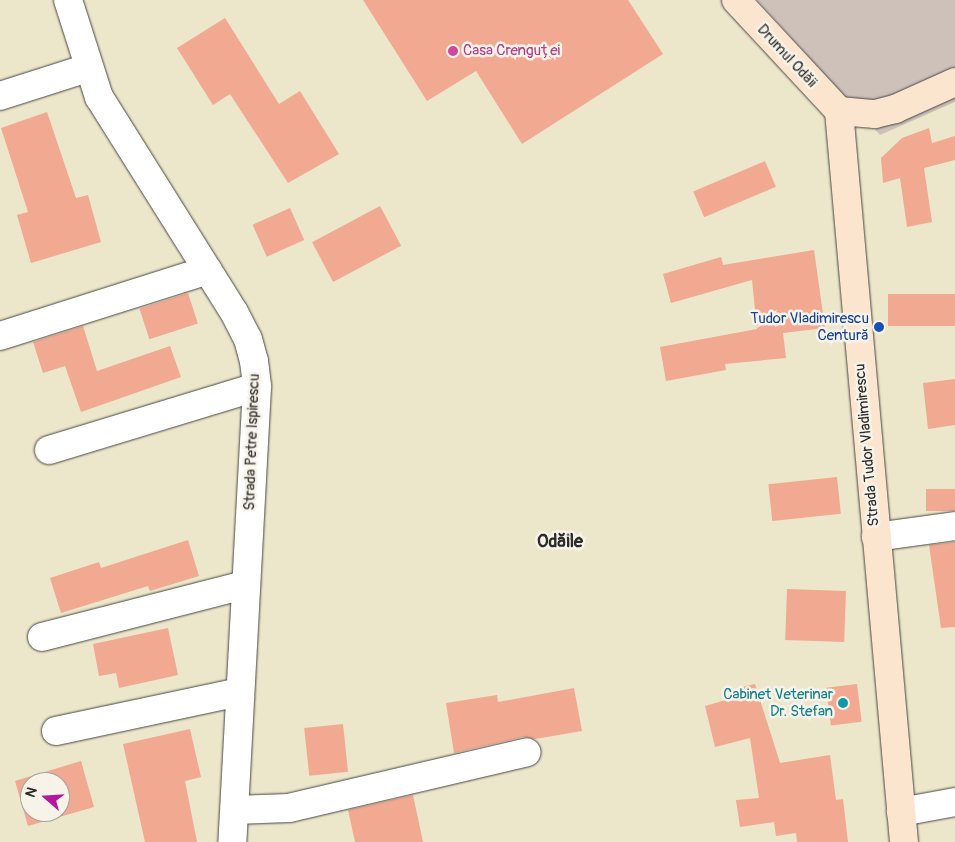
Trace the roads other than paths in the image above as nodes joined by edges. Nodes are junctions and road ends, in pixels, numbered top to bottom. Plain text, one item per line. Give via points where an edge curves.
1 (68, 0) edge
2 (736, 0) edge
3 (88, 68) junction
4 (955, 82) edge
5 (0, 96) edge
6 (839, 111) junction
7 (208, 270) junction
8 (0, 336) edge
9 (257, 387) junction
10 (49, 450) dead end
11 (955, 526) edge
12 (876, 537) junction
13 (245, 585) junction
14 (42, 637) dead end
15 (239, 692) junction
16 (56, 731) dead end
17 (527, 752) dead end
18 (955, 802) edge
19 (235, 810) junction
20 (901, 812) junction
21 (232, 842) edge
22 (904, 842) edge

1 - 3 street, Strada Petre Ispirescu
2 - 6 street, Drumul Odăii
3 - 5 street
3 - 7 street, Strada Petre Ispirescu via 100,97
4 - 6 street via 902,106 875,114
6 - 12 street, Strada Tudor Vladimirescu
7 - 8 street
7 - 9 street, Strada Petre Ispirescu via 248,339
9 - 10 street
9 - 13 street, Strada Petre Ispirescu
11 - 12 street
12 - 20 street, Strada Tudor Vladimirescu
13 - 14 street
13 - 15 street, Strada Petre Ispirescu
15 - 16 street
15 - 19 street, Strada Petre Ispirescu
17 - 19 street via 289,808
18 - 20 street
19 - 21 street, Strada Petre Ispirescu
20 - 22 street, Strada Tudor Vladimirescu

